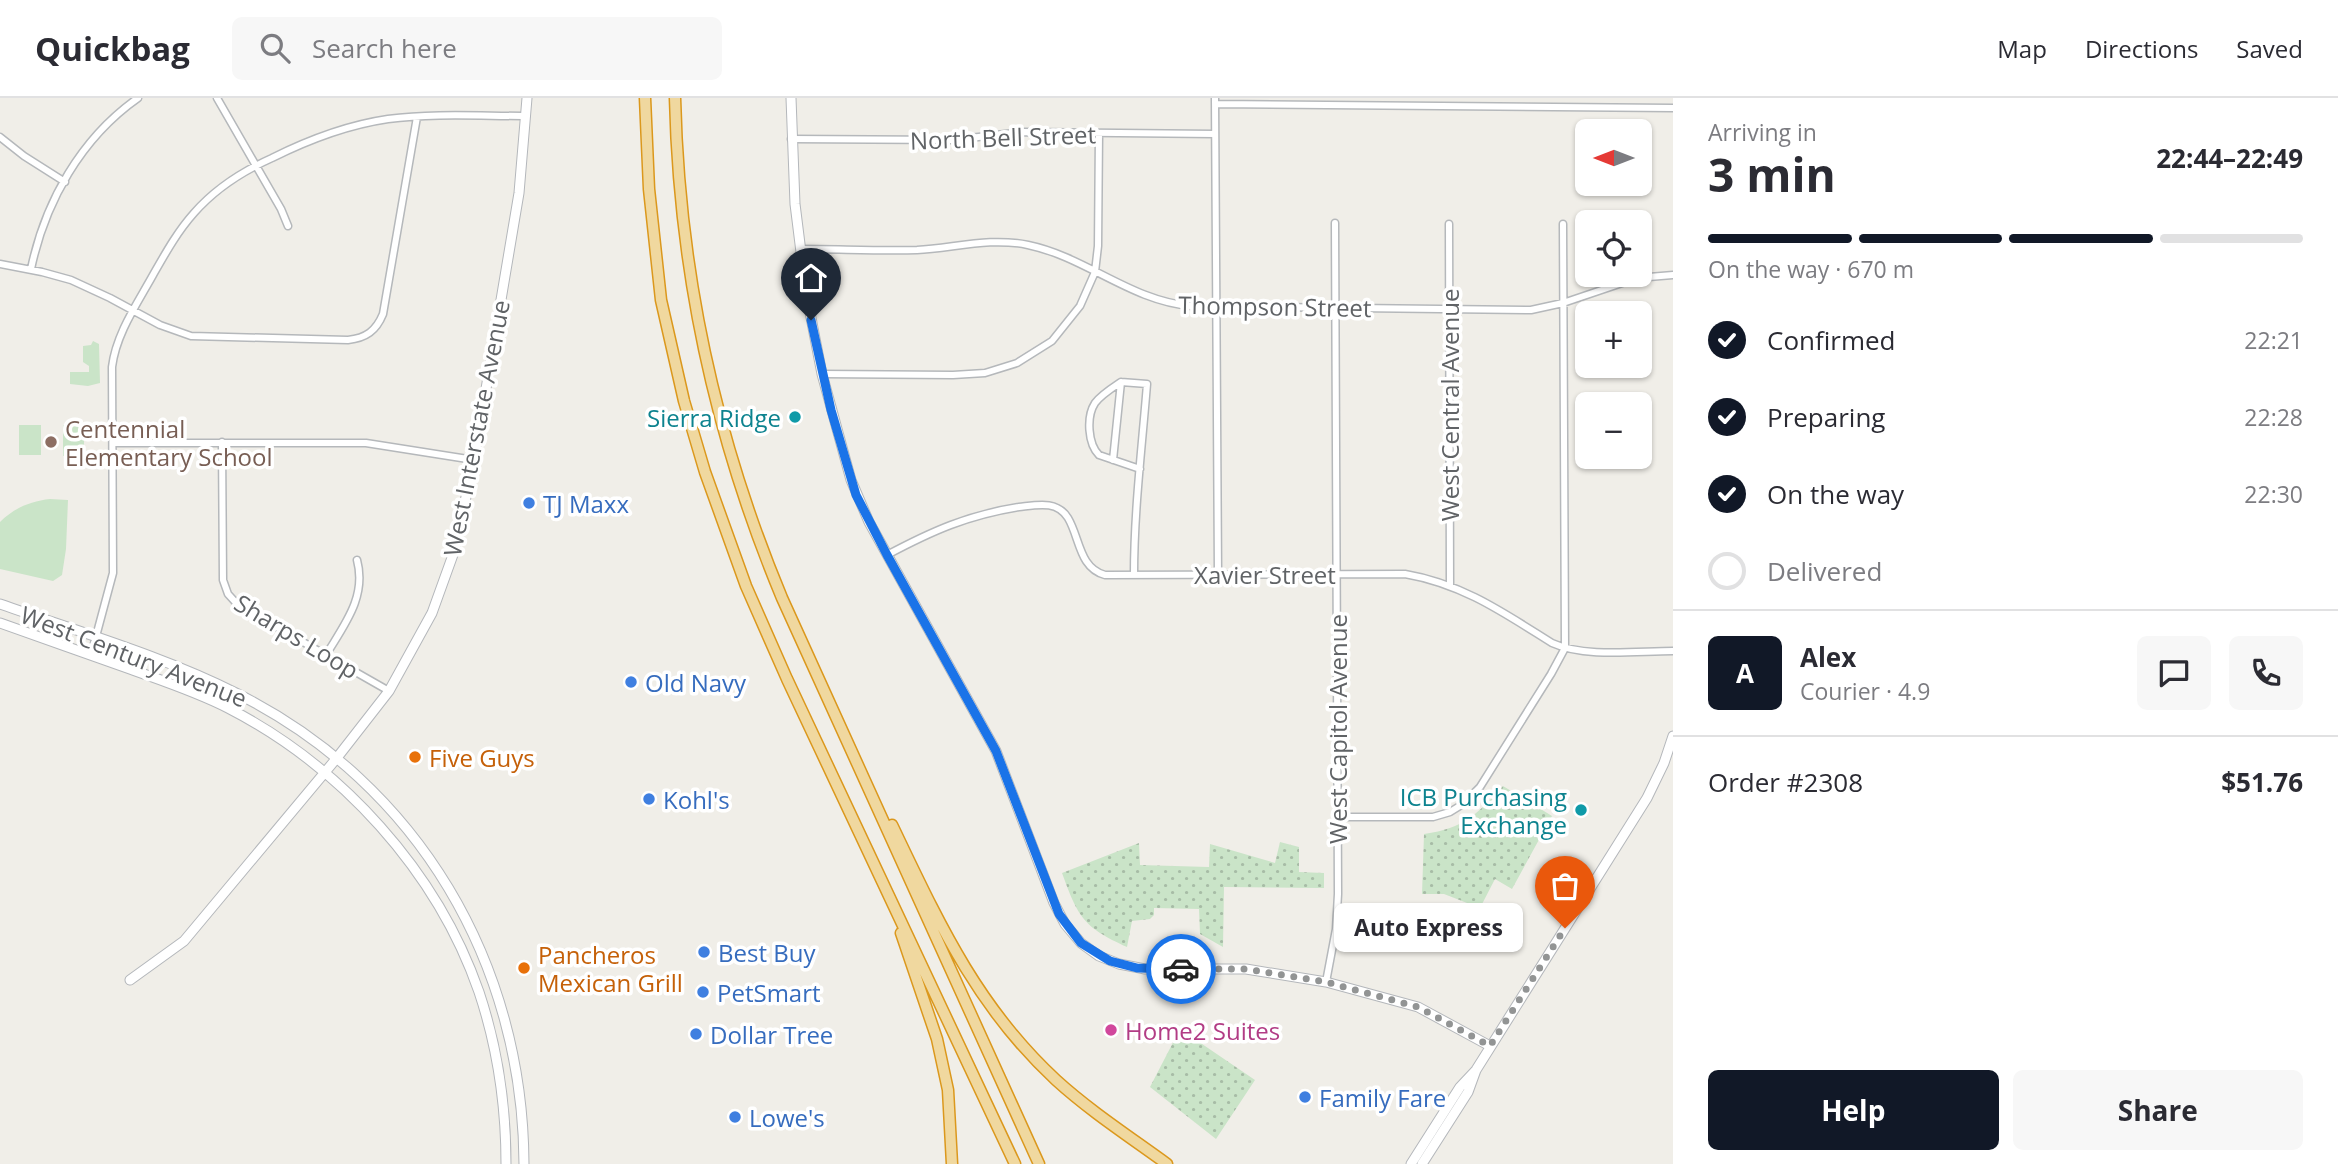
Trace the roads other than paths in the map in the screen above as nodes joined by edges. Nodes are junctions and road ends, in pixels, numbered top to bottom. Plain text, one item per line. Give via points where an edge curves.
1 (138, 98) edge
2 (218, 98) edge
3 (527, 98) edge
4 (645, 98) edge
5 (675, 98) edge
6 (791, 98) edge
7 (1216, 101) edge
8 (1673, 108) edge
9 (526, 116) junction
10 (417, 117) junction
11 (1099, 133) junction
12 (1216, 134) junction
13 (0, 137) edge
14 (791, 139) junction
15 (257, 165) junction
16 (65, 181) junction
17 (1335, 223) dead end
18 (1449, 224) dead end
19 (1563, 224) dead end
20 (288, 226) dead end
21 (800, 249) junction
22 (0, 264) edge
23 (32, 269) junction
24 (1095, 272) junction
25 (1673, 275) edge
26 (1563, 303) junction
27 (1217, 307) junction
28 (1335, 308) junction
29 (1449, 309) junction
30 (133, 311) junction
31 (822, 374) junction
32 (1121, 382) junction
33 (222, 442) junction
34 (113, 443) junction
35 (474, 460) junction
36 (1113, 460) junction
37 (1140, 469) junction
38 (887, 555) junction
39 (357, 560) dead end
40 (1218, 574) junction
41 (1336, 574) junction
42 (1134, 575) junction
43 (1450, 585) junction
44 (0, 604) edge
45 (0, 623) edge
46 (799, 636) junction
47 (94, 638) junction
48 (1565, 648) junction
49 (1673, 651) edge
50 (91, 655) junction
51 (326, 655) junction
52 (389, 691) junction
53 (1673, 736) edge
54 (337, 759) junction
55 (325, 772) junction
56 (1337, 817) junction
57 (879, 875) junction
58 (130, 980) dead end
59 (1326, 982) junction
60 (1490, 1046) junction
61 (1476, 1070) junction
62 (506, 1164) edge
63 (524, 1164) edge
64 (952, 1164) edge
65 (1015, 1164) edge
66 (1039, 1164) edge
67 (1167, 1164) edge
68 (1411, 1164) edge
69 (1422, 1164) edge

1 - 16 street via 102,128
2 - 15 street
3 - 9 street, West Interstate Avenue
4 - 57 highway via 649,189 662,300 705,472 746,586
5 - 46 highway via 685,239 711,380 746,502
6 - 14 street
7 - 8 street
7 - 12 street
9 - 10 street
9 - 35 street, West Interstate Avenue via 519,193
10 - 15 street via 343,129
10 - 30 street via 383,314 366,336 348,340 201,338 170,330
11 - 12 street, North Bell Street
11 - 14 street, North Bell Street via 1014,133 945,141
11 - 24 street
12 - 27 street
13 - 16 street
14 - 21 street
15 - 20 street
15 - 30 street via 220,188 194,212
16 - 23 street via 43,221
17 - 28 street, West Capitol Avenue
18 - 29 street, West Central Avenue
19 - 26 street
21 - 24 street, Thompson Street via 913,250 1010,242 1049,251
21 - 31 street
22 - 23 street
23 - 30 street via 83,285
24 - 27 street, Thompson Street via 1167,303
24 - 31 street via 1080,306 1060,333 1035,354 1008,367 964,375
25 - 26 street, Thompson Street via 1637,278
26 - 29 street, Thompson Street via 1531,310
26 - 48 street
27 - 28 street, Thompson Street
27 - 40 street
28 - 29 street, Thompson Street
28 - 41 street, West Capitol Avenue
29 - 43 street, West Central Avenue
30 - 34 street via 113,359
31 - 38 street via 851,480
32 - 36 street
32 - 36 street via 1096,400 1089,435 1095,451
32 - 37 street via 1147,384
33 - 34 street
33 - 35 street via 366,443
33 - 51 street, Sharps Loop via 223,580 228,594 238,605
34 - 47 street via 113,573
35 - 52 street, West Interstate Avenue via 463,520 444,583
36 - 37 street
37 - 42 street
38 - 42 street, Xavier Street via 964,519 1044,504 1065,514 1092,568 1105,575
38 - 59 street via 990,739 1054,903 1081,943 1128,967 1246,969
39 - 51 street via 357,599
40 - 41 street, Xavier Street
40 - 42 street, Xavier Street
41 - 43 street, Xavier Street via 1405,574
41 - 56 street, West Capitol Avenue
43 - 48 street, Xavier Street
44 - 47 street, West Century Avenue
45 - 50 street, West Century Avenue
46 - 66 highway
46 - 67 highway via 943,930 977,989 1055,1079
47 - 50 street
47 - 54 street, West Century Avenue via 239,695
48 - 49 street, Xavier Street
48 - 56 street via 1480,787 1463,804 1433,817
50 - 55 street, West Century Avenue via 226,707 288,743
51 - 52 street, Sharps Loop
52 - 54 street, West Interstate Avenue
53 - 60 street via 1647,798
54 - 55 street, West Interstate Avenue
54 - 63 street, West Century Avenue via 396,813 436,866 476,940 511,1045 520,1091
55 - 58 street, West Interstate Avenue via 184,941
55 - 62 street, West Century Avenue via 384,831 456,939 491,1035
56 - 59 street, West Capitol Avenue via 1337,922
57 - 64 highway via 937,1039 948,1090
57 - 65 highway
59 - 60 street via 1418,1007
60 - 61 street
61 - 68 street
61 - 69 street via 1468,1092

